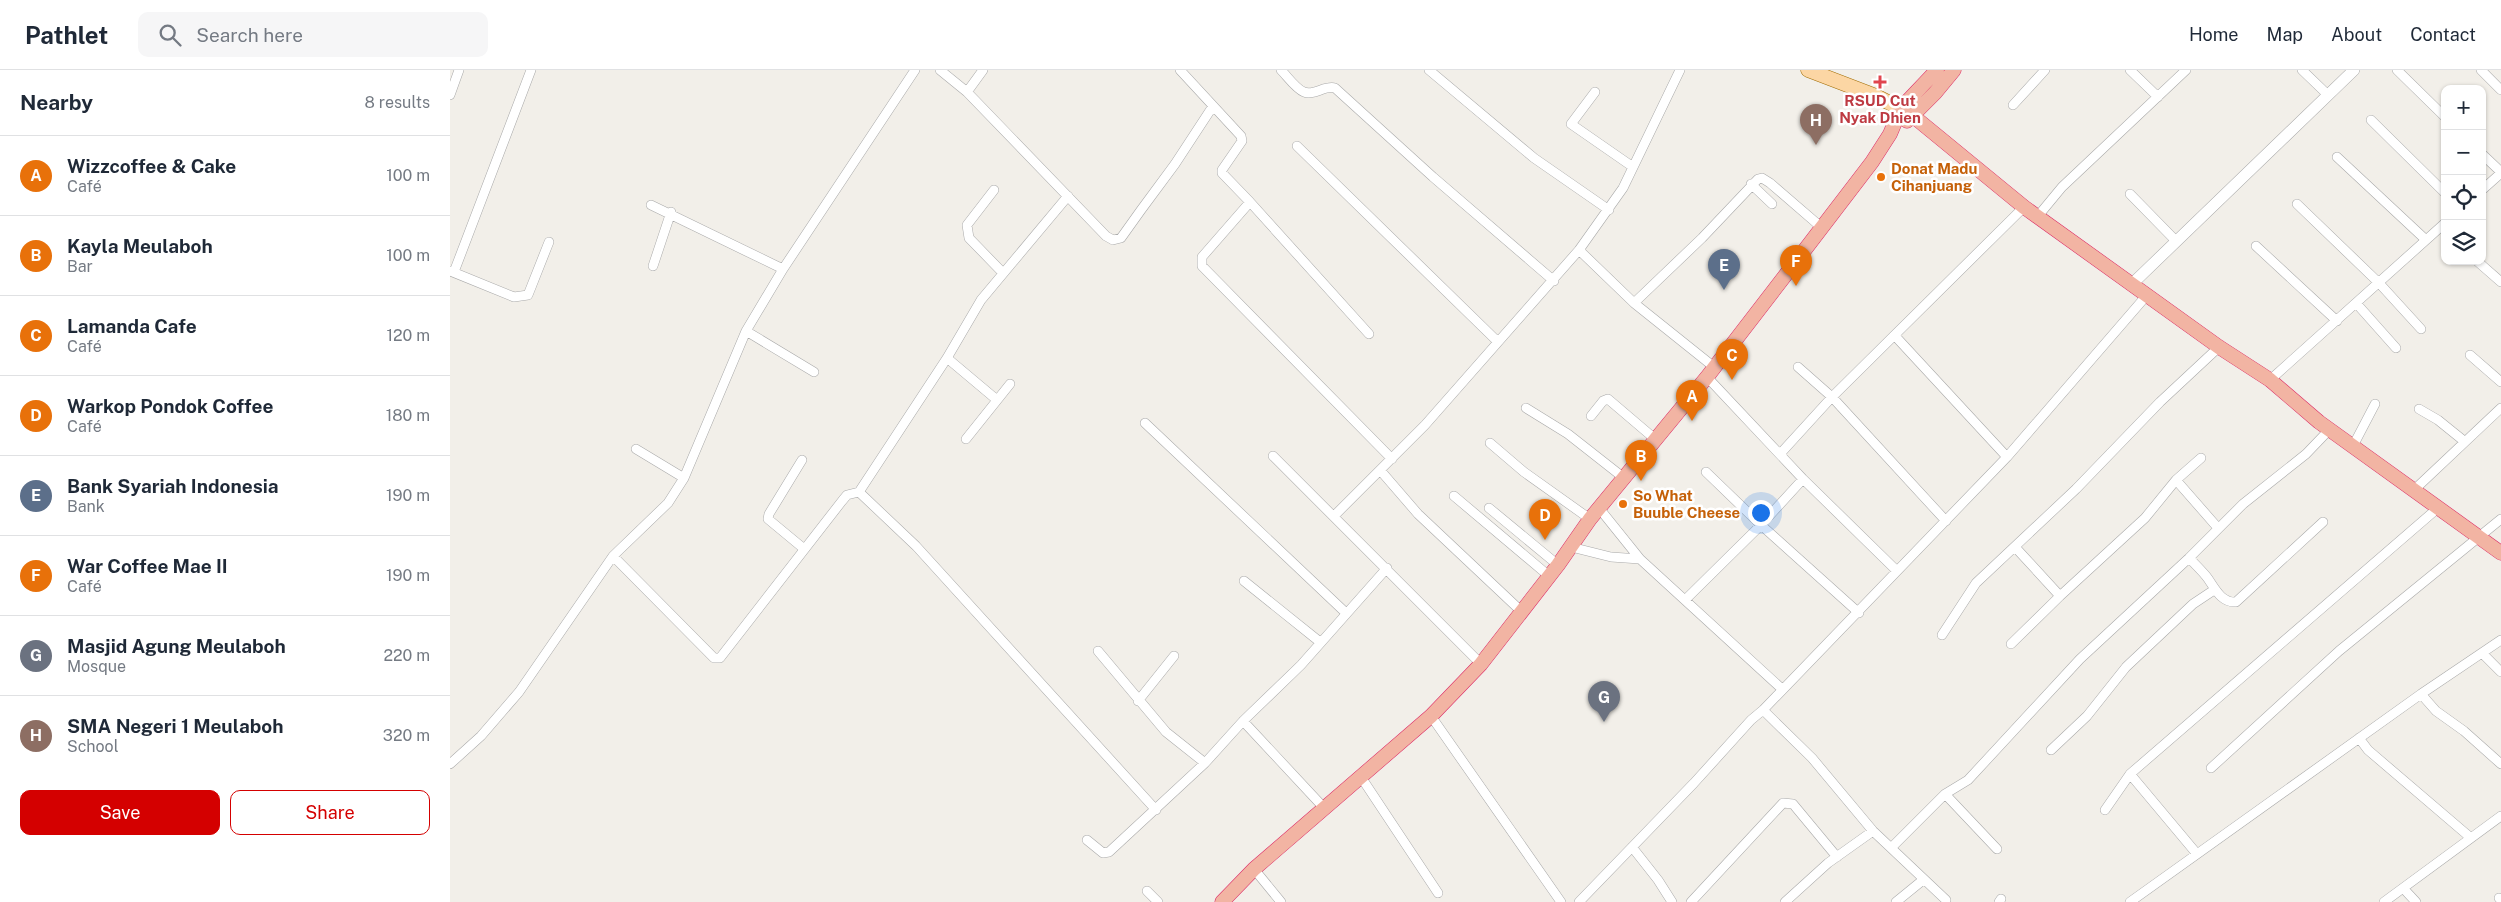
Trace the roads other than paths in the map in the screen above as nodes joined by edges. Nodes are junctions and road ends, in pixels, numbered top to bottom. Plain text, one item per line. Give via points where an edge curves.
1 (459, 70) edge
2 (531, 70) edge
3 (915, 70) edge
4 (940, 70) edge
5 (983, 70) edge
6 (1180, 70) edge
7 (1281, 70) edge
8 (1429, 70) edge
9 (1680, 70) edge
10 (1808, 70) edge
11 (1937, 70) edge
12 (1954, 70) edge
13 (2045, 70) edge
14 (2130, 70) edge
15 (2186, 70) edge
16 (2302, 70) edge
17 (2354, 70) edge
18 (2397, 70) edge
19 (2481, 70) edge
20 (2501, 90) edge
21 (967, 92) junction
22 (1596, 92) dead end
23 (450, 95) edge
24 (2328, 95) junction
25 (2158, 98) junction
26 (2014, 105) dead end
27 (1213, 106) junction
28 (1907, 112) junction
29 (2441, 113) edge
30 (2371, 120) dead end
31 (1297, 146) dead end
32 (2337, 156) dead end
33 (2486, 158) edge
34 (1633, 167) junction
35 (2501, 172) edge
36 (1752, 184) junction
37 (2486, 186) edge
38 (2441, 189) edge
39 (994, 190) dead end
40 (2130, 194) dead end
41 (1068, 196) junction
42 (1250, 202) junction
43 (652, 204) dead end
44 (1772, 204) dead end
45 (2297, 204) dead end
46 (2024, 207) junction
47 (1609, 210) junction
48 (671, 212) junction
49 (2038, 216) junction
50 (1822, 227) junction
51 (2441, 227) edge
52 (2426, 240) junction
53 (2176, 241) junction
54 (549, 242) dead end
55 (2256, 246) dead end
56 (1579, 250) junction
57 (2482, 265) edge
58 (652, 266) dead end
59 (783, 269) junction
60 (452, 272) edge
61 (1003, 273) junction
62 (1554, 281) junction
63 (2501, 282) edge
64 (2379, 283) junction
65 (2132, 285) junction
66 (2146, 295) junction
67 (1634, 303) junction
68 (2356, 303) junction
69 (2337, 321) junction
70 (2421, 329) dead end
71 (746, 331) junction
72 (1369, 334) dead end
73 (1896, 337) junction
74 (1497, 341) junction
75 (2219, 347) junction
76 (2396, 348) dead end
77 (2470, 355) dead end
78 (947, 358) junction
79 (1798, 367) dead end
80 (814, 372) dead end
81 (1710, 372) junction
82 (2270, 380) junction
83 (2501, 382) edge
84 (1010, 384) dead end
85 (1832, 397) junction
86 (997, 400) junction
87 (2375, 404) dead end
88 (1526, 408) dead end
89 (2501, 408) edge
90 (2419, 409) dead end
91 (1591, 416) dead end
92 (1144, 423) dead end
93 (2330, 430) junction
94 (966, 439) dead end
95 (1655, 440) junction
96 (2464, 441) junction
97 (1490, 443) dead end
98 (2353, 446) junction
99 (636, 449) dead end
100 (1780, 454) junction
101 (1273, 456) dead end
102 (2007, 457) junction
103 (2201, 458) dead end
104 (1392, 459) junction
105 (802, 460) dead end
106 (1380, 470) junction
107 (1706, 472) dead end
108 (684, 478) junction
109 (1624, 478) junction
110 (1803, 479) junction
111 (2176, 480) junction
112 (2414, 490) junction
113 (859, 492) junction
114 (1454, 496) dead end
115 (2439, 507) junction
116 (1489, 508) dead end
117 (1595, 514) junction
118 (1334, 516) junction
119 (2501, 519) edge
120 (1946, 520) junction
121 (2323, 522) dead end
122 (1761, 525) junction
123 (2218, 528) junction
124 (2479, 537) junction
125 (1571, 547) junction
126 (2015, 547) junction
127 (803, 548) junction
128 (2501, 553) edge
129 (613, 556) junction
130 (2189, 558) junction
131 (1640, 560) junction
132 (1558, 565) junction
133 (1387, 568) junction
134 (1896, 571) junction
135 (1549, 576) junction
136 (1244, 581) dead end
137 (2214, 590) junction
138 (2060, 596) junction
139 (1684, 600) junction
140 (1521, 611) junction
141 (1346, 613) junction
142 (1859, 613) junction
143 (1942, 635) dead end
144 (2501, 640) edge
145 (1320, 642) junction
146 (2012, 644) dead end
147 (1098, 651) dead end
148 (1174, 656) dead end
149 (2487, 658) junction
150 (1481, 664) junction
151 (2501, 672) edge
152 (1782, 690) junction
153 (2426, 700) junction
154 (1138, 701) junction
155 (1763, 710) junction
156 (1431, 716) junction
157 (1242, 721) junction
158 (2364, 744) junction
159 (2052, 750) dead end
160 (1204, 763) junction
161 (450, 764) edge
162 (2501, 764) edge
163 (2211, 768) dead end
164 (2130, 774) junction
165 (1361, 778) junction
166 (1944, 794) junction
167 (1325, 809) junction
168 (1156, 810) junction
169 (2104, 810) dead end
170 (2501, 816) edge
171 (1873, 831) junction
172 (2471, 838) junction
173 (1087, 840) dead end
174 (1892, 847) junction
175 (1632, 848) junction
176 (1997, 849) dead end
177 (2197, 854) junction
178 (1837, 857) junction
179 (1254, 869) junction
180 (1923, 880) junction
181 (2403, 888) junction
182 (1147, 891) dead end
183 (1438, 893) dead end
184 (1946, 900) dead end
185 (1158, 902) edge
186 (1222, 902) edge
187 (1281, 902) edge
188 (1561, 902) edge
189 (1579, 902) edge
190 (1672, 902) edge
191 (1691, 902) edge
192 (1785, 902) edge
193 (1896, 902) edge
194 (2130, 902) edge
195 (2384, 902) edge
196 (2416, 902) edge

1 - 23 street
2 - 60 street
3 - 59 street
4 - 21 street
5 - 21 street
6 - 27 street
7 - 62 street via 1304,92 1329,86 1335,88
8 - 47 street via 1534,158
9 - 34 street
10 - 28 main road
11 - 28 highway
12 - 28 highway
13 - 26 street
14 - 25 street
15 - 25 street
16 - 24 street
17 - 24 street
18 - 29 street
19 - 20 street
21 - 41 street
22 - 34 street via 1571,124
24 - 53 street
25 - 49 street via 2062,187
27 - 41 street via 1176,164 1121,238 1114,240 1106,236
27 - 42 street via 1242,141 1222,173
28 - 46 highway
28 - 50 highway
30 - 38 street
31 - 74 street
32 - 52 street
33 - 35 street
34 - 47 street
35 - 37 street
36 - 44 street
36 - 50 street via 1762,178
36 - 67 street via 1702,238
39 - 61 street via 967,225 967,232
40 - 53 street
41 - 61 street
42 - 72 street
42 - 104 street via 1202,257 1202,266
43 - 48 street
45 - 64 street
46 - 49 highway
46 - 73 street
47 - 56 street
48 - 58 street
48 - 59 street
49 - 65 highway
50 - 81 highway
51 - 52 street
52 - 64 street
53 - 65 street
54 - 60 street via 528,295 522,298
55 - 69 street
56 - 62 street
56 - 67 street
57 - 63 street
59 - 71 street
61 - 78 street via 981,300
62 - 74 street
64 - 68 street
64 - 70 street
65 - 66 highway
66 - 75 highway
66 - 102 street
67 - 81 street
68 - 69 street
68 - 76 street
69 - 82 street
71 - 80 street
71 - 108 street
73 - 85 street
73 - 102 street
74 - 104 street
75 - 82 highway
75 - 126 street
77 - 83 street
78 - 86 street
78 - 113 street
79 - 85 street
81 - 95 highway
81 - 100 street
82 - 93 highway
84 - 86 street
85 - 100 street
85 - 120 street
86 - 94 street
87 - 98 street
88 - 109 street via 1568,434
89 - 96 street
90 - 96 street
91 - 95 street via 1608,399
92 - 141 street
93 - 98 highway
93 - 123 street
95 - 109 highway
96 - 112 street
97 - 117 street via 1524,472
98 - 112 highway
99 - 108 street
100 - 110 street
101 - 118 street
102 - 120 street
103 - 111 street
104 - 106 street
105 - 127 street via 768,519
106 - 118 street
106 - 140 street via 1418,514
107 - 122 street
108 - 129 street via 668,503
109 - 117 highway
110 - 122 street
110 - 134 street
111 - 123 street
111 - 138 street via 2145,518
112 - 115 highway
113 - 127 street via 847,495
113 - 168 street via 916,546
114 - 135 street
115 - 124 highway
115 - 164 street
116 - 132 street
117 - 125 highway
117 - 131 street
118 - 133 street
119 - 124 street
120 - 134 street
121 - 137 street via 2236,602 2221,597
122 - 139 street
122 - 142 street
123 - 130 street
124 - 128 highway
124 - 163 street via 2339,651
125 - 131 street
125 - 132 highway
126 - 138 street
126 - 143 street via 1976,584
127 - 129 street via 725,654 717,659
129 - 161 street via 519,692 481,736
130 - 137 street via 2208,578
130 - 166 street via 2080,658 1968,780
131 - 139 street
132 - 135 highway
133 - 141 street
133 - 150 street
134 - 142 street
135 - 140 highway
136 - 145 street
137 - 159 street via 2193,604 2126,667 2087,716
138 - 146 street
139 - 152 street
140 - 150 highway
141 - 145 street
142 - 152 street
144 - 149 street
145 - 157 street via 1301,665
147 - 154 street
148 - 154 street
149 - 151 street
149 - 153 street
150 - 156 highway
152 - 155 street
153 - 158 street
153 - 162 street
154 - 160 street via 1166,732
155 - 171 street via 1812,758
155 - 175 street
156 - 165 highway
156 - 188 street
157 - 160 street
157 - 167 street
158 - 172 street
158 - 177 street
160 - 168 street
164 - 169 street
164 - 177 street
165 - 167 highway
165 - 183 street
166 - 174 street
166 - 176 street
167 - 179 highway
168 - 173 street via 1109,852 1103,853
170 - 172 street
171 - 174 street
171 - 178 street
172 - 181 street
174 - 180 street
175 - 189 street
175 - 190 street
177 - 194 street
178 - 191 street via 1793,804 1783,803
178 - 192 street
179 - 186 highway
179 - 187 street
180 - 184 street
180 - 193 street
181 - 195 street
181 - 196 street
182 - 185 street

